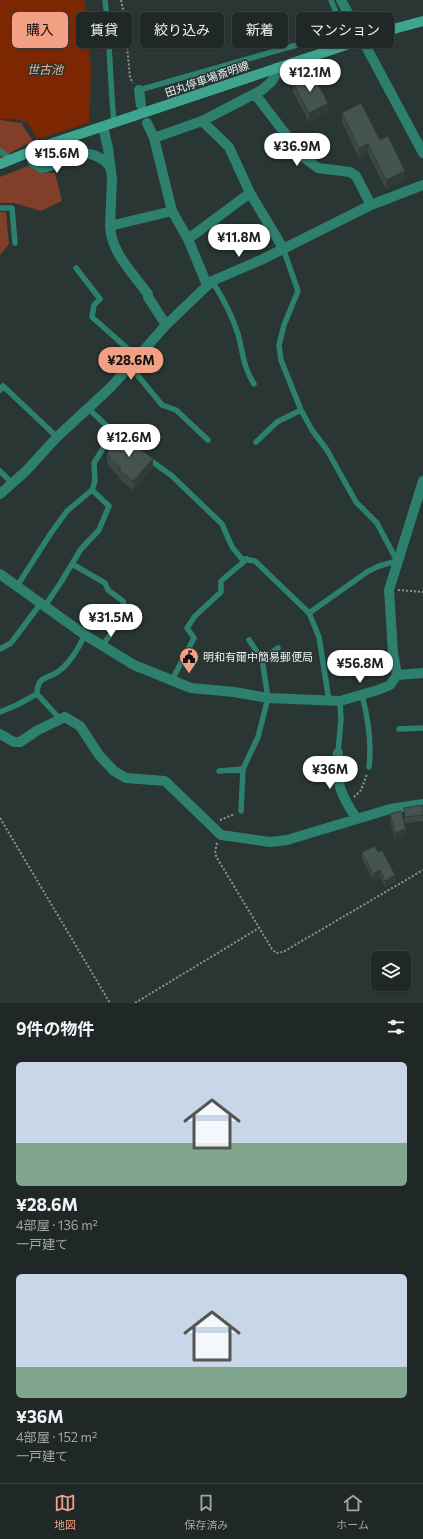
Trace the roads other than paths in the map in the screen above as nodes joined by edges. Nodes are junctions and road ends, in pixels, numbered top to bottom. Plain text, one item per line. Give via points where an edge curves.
1 (105, 0) edge
2 (331, 0) edge
3 (341, 0) edge
4 (347, 12) edge
5 (423, 21) edge
6 (394, 30) edge
7 (337, 48) edge
8 (366, 48) edge
9 (276, 68) junction
10 (139, 90) joint
11 (255, 94) junction
12 (141, 105) dead end
13 (202, 121) junction
14 (114, 123) junction
15 (147, 123) dead end
16 (103, 127) junction
17 (154, 138) junction
18 (0, 150) edge
19 (29, 152) junction
20 (423, 152) edge
21 (11, 159) junction
22 (0, 164) edge
23 (110, 167) junction
24 (423, 185) edge
25 (250, 193) junction
26 (371, 205) junction
27 (0, 208) edge
28 (172, 211) junction
29 (110, 226) junction
30 (188, 239) junction
31 (15, 243) dead end
32 (283, 248) junction
33 (76, 268) dead end
34 (209, 283) junction
35 (166, 325) junction
36 (137, 357) junction
37 (130, 366) junction
38 (254, 384) dead end
39 (0, 390) edge
40 (89, 409) junction
41 (301, 410) junction
42 (113, 432) junction
43 (57, 437) junction
44 (208, 440) dead end
45 (256, 442) dead end
46 (130, 445) edge
47 (142, 454) edge
48 (0, 471) edge
49 (423, 481) edge
50 (12, 483) junction
51 (92, 490) junction
52 (0, 494) edge
53 (247, 559) junction
54 (397, 561) junction
55 (72, 564) junction
56 (0, 574) edge
57 (17, 586) junction
58 (43, 604) junction
59 (309, 613) junction
60 (85, 635) junction
61 (249, 640) dead end
62 (102, 646) junction
63 (0, 648) edge
64 (278, 648) dead end
65 (262, 659) junction
66 (423, 673) edge
67 (397, 675) junction
68 (172, 680) junction
69 (37, 694) junction
70 (362, 695) junction
71 (268, 698) junction
72 (340, 701) junction
73 (329, 702) junction
74 (0, 712) edge
75 (61, 720) junction
76 (423, 728) edge
77 (399, 729) dead end
78 (0, 734) edge
79 (338, 753) joint
80 (369, 767) road end
81 (243, 769) junction
82 (219, 771) dead end
83 (423, 804) edge
84 (241, 811) road end
85 (357, 819) junction

1 - 14 lane
2 - 10 lane via 342,27 339,32
3 - 4 street
5 - 6 main road, 田丸停車場斎明線
7 - 9 main road, 田丸停車場斎明線
8 - 20 street
9 - 11 street via 275,76 268,86
9 - 14 main road, 田丸停車場斎明線
10 - 12 street
11 - 13 street
11 - 26 street via 303,157 318,168 350,172 356,176
13 - 17 street
13 - 25 street via 229,147
14 - 16 main road, 田丸停車場斎明線
15 - 17 street
16 - 19 main road, 田丸停車場斎明線
16 - 23 street
17 - 28 street
18 - 21 lane
19 - 21 main road, 田丸停車場斎明線
19 - 23 street via 33,163 42,168 73,154 97,156
21 - 22 main road, 田丸停車場斎明線
23 - 29 street
24 - 26 street
25 - 30 street
25 - 32 street
26 - 32 street
27 - 31 lane via 12,208
28 - 29 street
28 - 30 street
29 - 35 street via 114,246 148,294
30 - 34 street
32 - 34 street
32 - 41 lane via 298,291 279,345 281,360
33 - 36 lane via 100,299 94,304 92,317
34 - 35 street
34 - 38 lane via 223,299 233,320 247,374
35 - 36 street
36 - 37 street
37 - 40 street
37 - 44 lane via 162,405 176,410
39 - 43 lane via 4,386
40 - 42 lane
40 - 43 street
41 - 45 lane via 277,422
41 - 54 lane via 356,502 377,523
42 - 46 lane
42 - 51 lane via 94,463 95,481
43 - 50 street
47 - 53 lane via 172,476 222,524 232,546 242,559
48 - 50 lane
49 - 54 street
50 - 52 street
51 - 55 lane via 109,506 99,530 81,549
51 - 57 lane via 67,511
53 - 59 lane via 255,561
53 - 68 lane via 221,581 221,592 195,616 187,628 194,638
54 - 59 lane via 367,572
54 - 67 street via 389,590
55 - 58 lane
55 - 62 lane via 105,583 108,590 123,601 126,613
56 - 57 street
57 - 58 street
58 - 60 street
58 - 63 lane via 11,642
59 - 73 lane via 319,637
60 - 62 street
60 - 69 lane via 73,657 58,672 47,676 41,682 37,687
61 - 65 lane
62 - 68 street via 134,665
64 - 65 lane
65 - 71 lane
66 - 67 street
67 - 70 street via 390,685
68 - 71 street via 191,688
69 - 74 lane
69 - 75 lane
70 - 72 street
70 - 80 lane via 371,751
71 - 73 street
71 - 81 lane via 258,737
72 - 73 street
72 - 79 lane
75 - 78 street via 38,730 20,742 14,742
75 - 85 street via 65,717 80,726 99,755 114,771 126,778 165,780 221,835 270,842 287,840
76 - 77 lane
79 - 85 street via 336,766 342,792 346,804
81 - 82 lane
81 - 84 lane
83 - 85 street via 390,809

